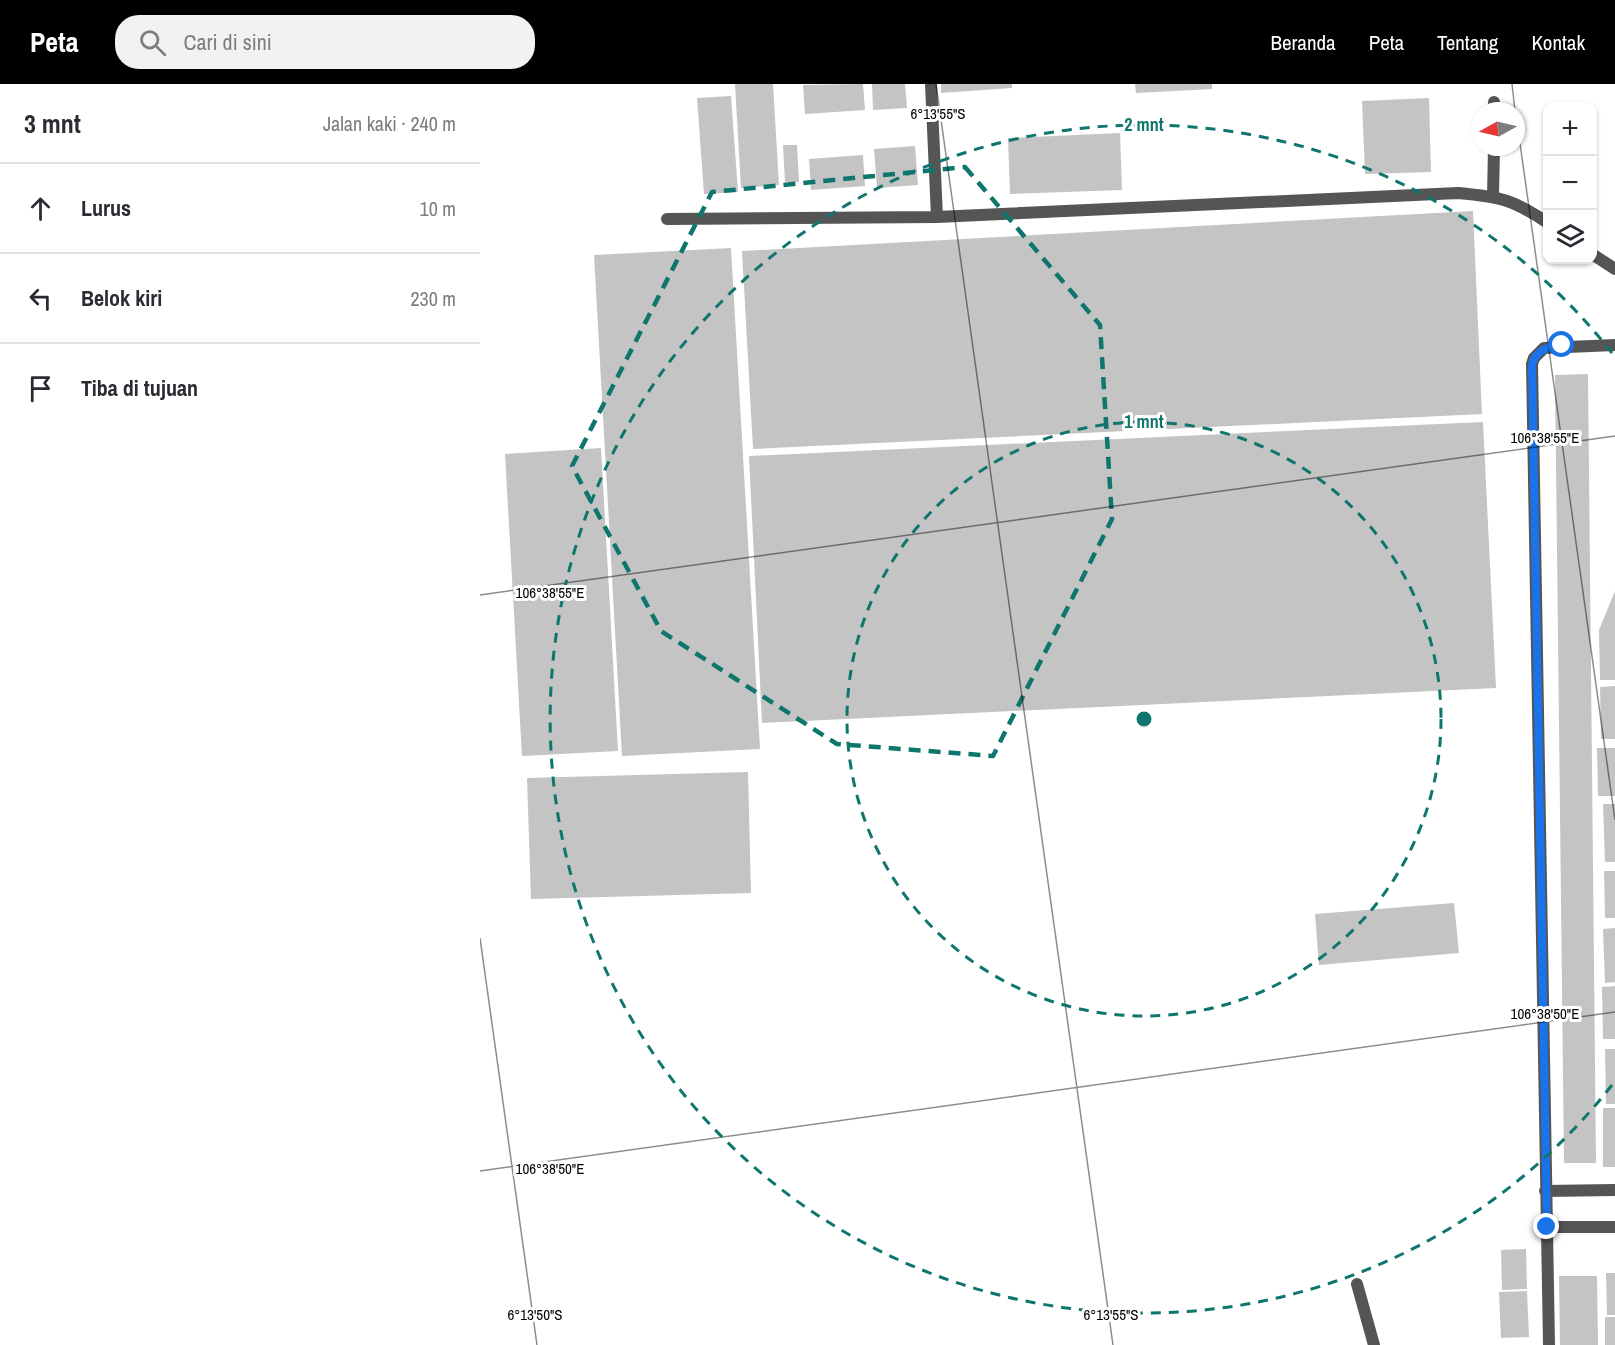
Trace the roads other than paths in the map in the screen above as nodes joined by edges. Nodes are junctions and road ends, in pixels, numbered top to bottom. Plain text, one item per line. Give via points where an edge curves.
1 (931, 84) edge
2 (1494, 156) edge
3 (1493, 196) junction
4 (937, 217) junction
5 (667, 219) dead end
6 (1543, 220) edge
7 (1597, 257) edge
8 (1615, 269) edge
9 (1615, 345) edge
10 (1615, 1190) edge
11 (1545, 1191) junction
12 (1547, 1227) junction
13 (1615, 1227) edge
14 (1357, 1284) dead end
15 (1374, 1345) edge
16 (1549, 1345) edge

1 - 4 street
2 - 3 street
3 - 4 street via 1458,193
3 - 6 street via 1518,203
4 - 5 street
7 - 8 street
9 - 11 street via 1544,348 1532,364
10 - 11 street
11 - 12 street
12 - 13 street
12 - 16 street
14 - 15 street

